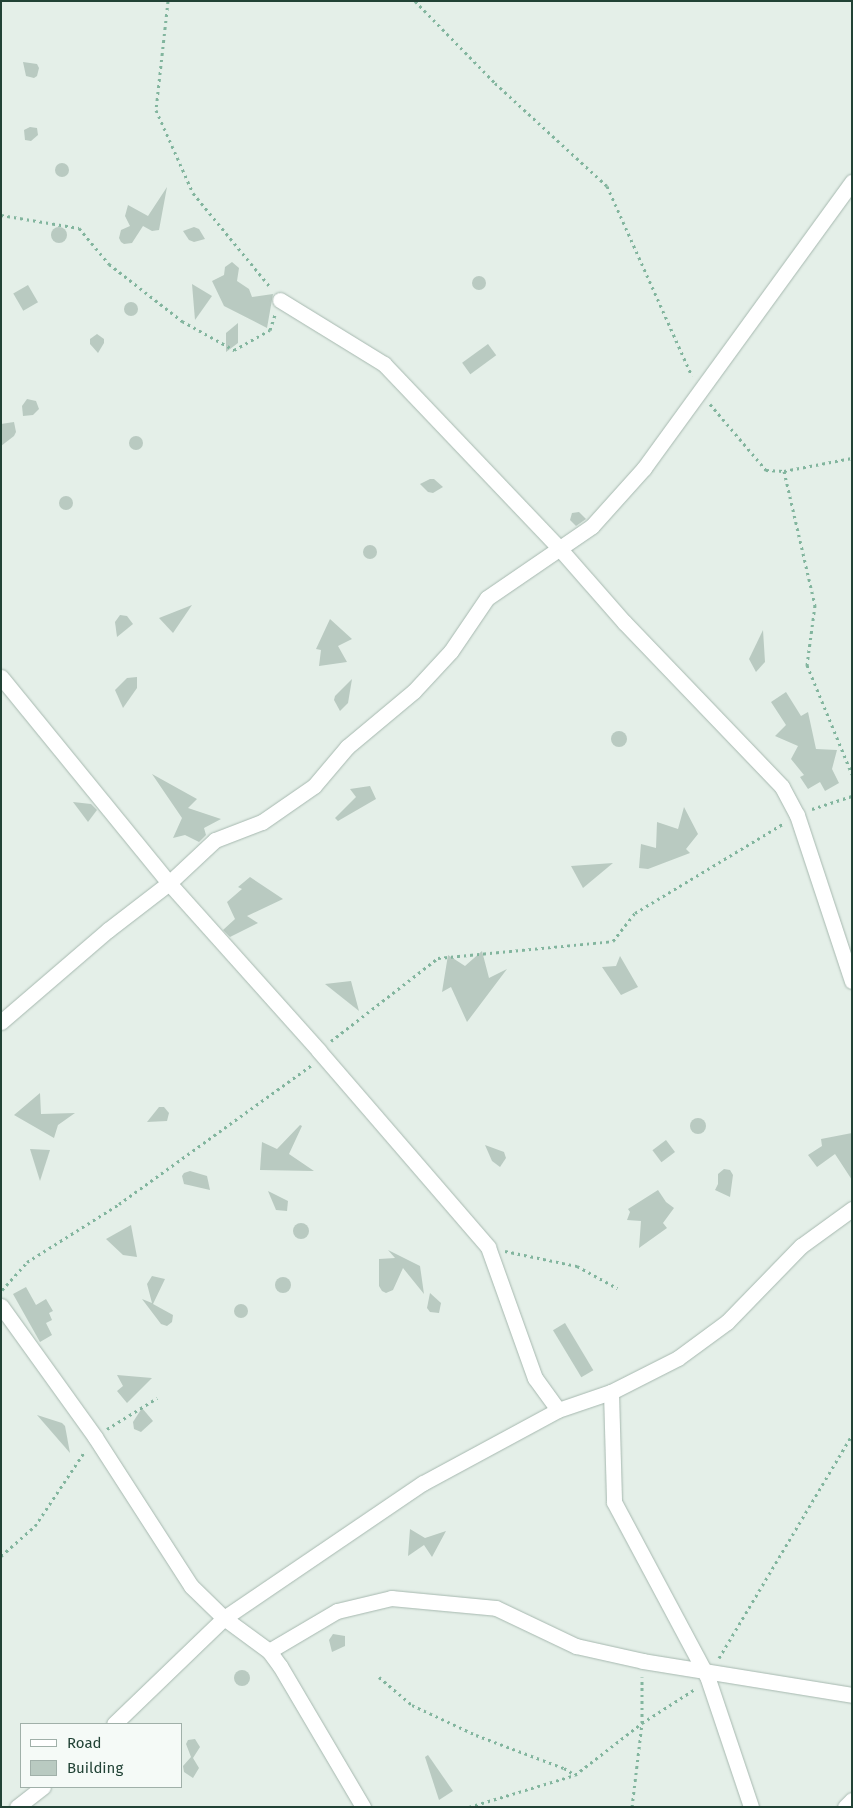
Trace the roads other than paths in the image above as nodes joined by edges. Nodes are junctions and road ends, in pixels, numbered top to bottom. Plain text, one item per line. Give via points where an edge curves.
1 (852, 182) edge
2 (280, 300) road end
3 (560, 549) junction
4 (1, 677) edge
5 (169, 883) junction
6 (852, 981) edge
7 (1, 1022) edge
8 (852, 1209) edge
9 (1, 1306) edge
10 (611, 1392) junction
11 (558, 1410) junction
12 (224, 1618) junction
13 (269, 1650) junction
14 (707, 1673) junction
15 (852, 1694) edge
16 (115, 1723) edge
17 (42, 1788) edge
18 (852, 1800) edge
19 (17, 1807) edge
20 (363, 1807) edge
21 (751, 1807) edge
22 (845, 1807) edge

1 - 3 street via 644,468 592,526
2 - 3 street via 384,364
3 - 5 street via 486,598 450,651 414,691 347,747 314,786 262,822 215,840
3 - 6 street via 606,602 782,787 797,814
4 - 5 street
5 - 7 street via 108,930
5 - 11 street via 488,1247 534,1378
8 - 10 street via 801,1246 727,1322 678,1358
9 - 12 street via 95,1437 191,1586
10 - 11 street
10 - 14 street via 614,1502
11 - 12 street via 423,1484
12 - 13 street
12 - 16 street
13 - 14 street via 337,1610 390,1598 496,1608 576,1646
13 - 20 street
14 - 15 street
14 - 21 street
17 - 19 street
18 - 22 street

